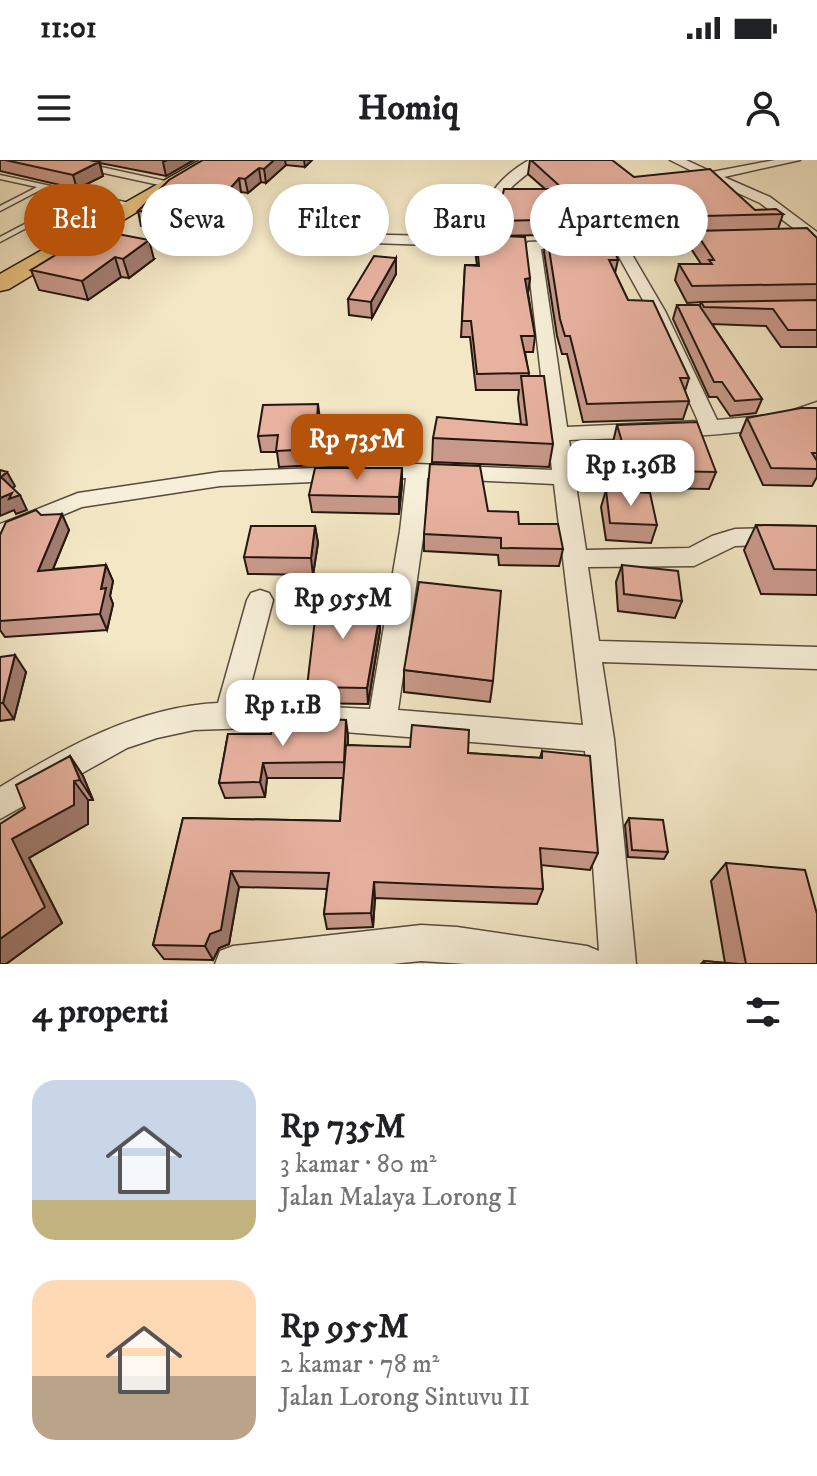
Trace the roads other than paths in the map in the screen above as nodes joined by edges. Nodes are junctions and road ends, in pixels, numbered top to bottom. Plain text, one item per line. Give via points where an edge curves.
1 (50, 160) edge
2 (214, 160) edge
3 (538, 160) edge
4 (676, 160) edge
5 (794, 160) edge
6 (714, 176) junction
7 (0, 177) edge
8 (677, 181) edge
9 (34, 184) edge
10 (173, 184) joint
11 (502, 184) edge
12 (24, 196) edge
13 (141, 202) edge
14 (125, 204) edge
15 (134, 206) junction
16 (0, 209) edge
17 (24, 227) edge
18 (708, 238) edge
19 (745, 238) edge
20 (772, 238) edge
21 (815, 238) edge
22 (0, 240) edge
23 (534, 256) edge
24 (625, 256) edge
25 (5, 277) edge
26 (679, 310) edge
27 (657, 311) junction
28 (817, 408) edge
29 (710, 426) junction
30 (558, 434) junction
31 (417, 471) junction
32 (563, 477) junction
33 (0, 533) edge
34 (817, 535) edge
35 (575, 559) junction
36 (260, 600) dead end
37 (587, 651) junction
38 (817, 658) edge
39 (229, 715) junction
40 (382, 721) junction
41 (599, 739) junction
42 (0, 804) edge
43 (233, 964) edge
44 (587, 964) edge
45 (618, 964) edge

1 - 10 street
2 - 10 main road
3 - 11 street
4 - 6 street
5 - 6 street
6 - 8 street
6 - 21 street via 780,209
7 - 9 lane
12 - 16 lane
13 - 15 main road
14 - 15 lane
15 - 25 main road
17 - 22 lane
18 - 19 street
20 - 21 street
23 - 30 street
24 - 27 street
26 - 27 street
27 - 29 street
28 - 29 street via 786,419
29 - 30 street
30 - 32 street
31 - 32 street
31 - 33 street via 220,479 105,494
31 - 40 street
32 - 35 street
34 - 35 street via 718,542 694,557
35 - 37 street
36 - 39 street
37 - 38 street
37 - 41 street
39 - 40 street
39 - 42 street via 142,729
40 - 41 street
41 - 45 street
43 - 44 street via 421,943

